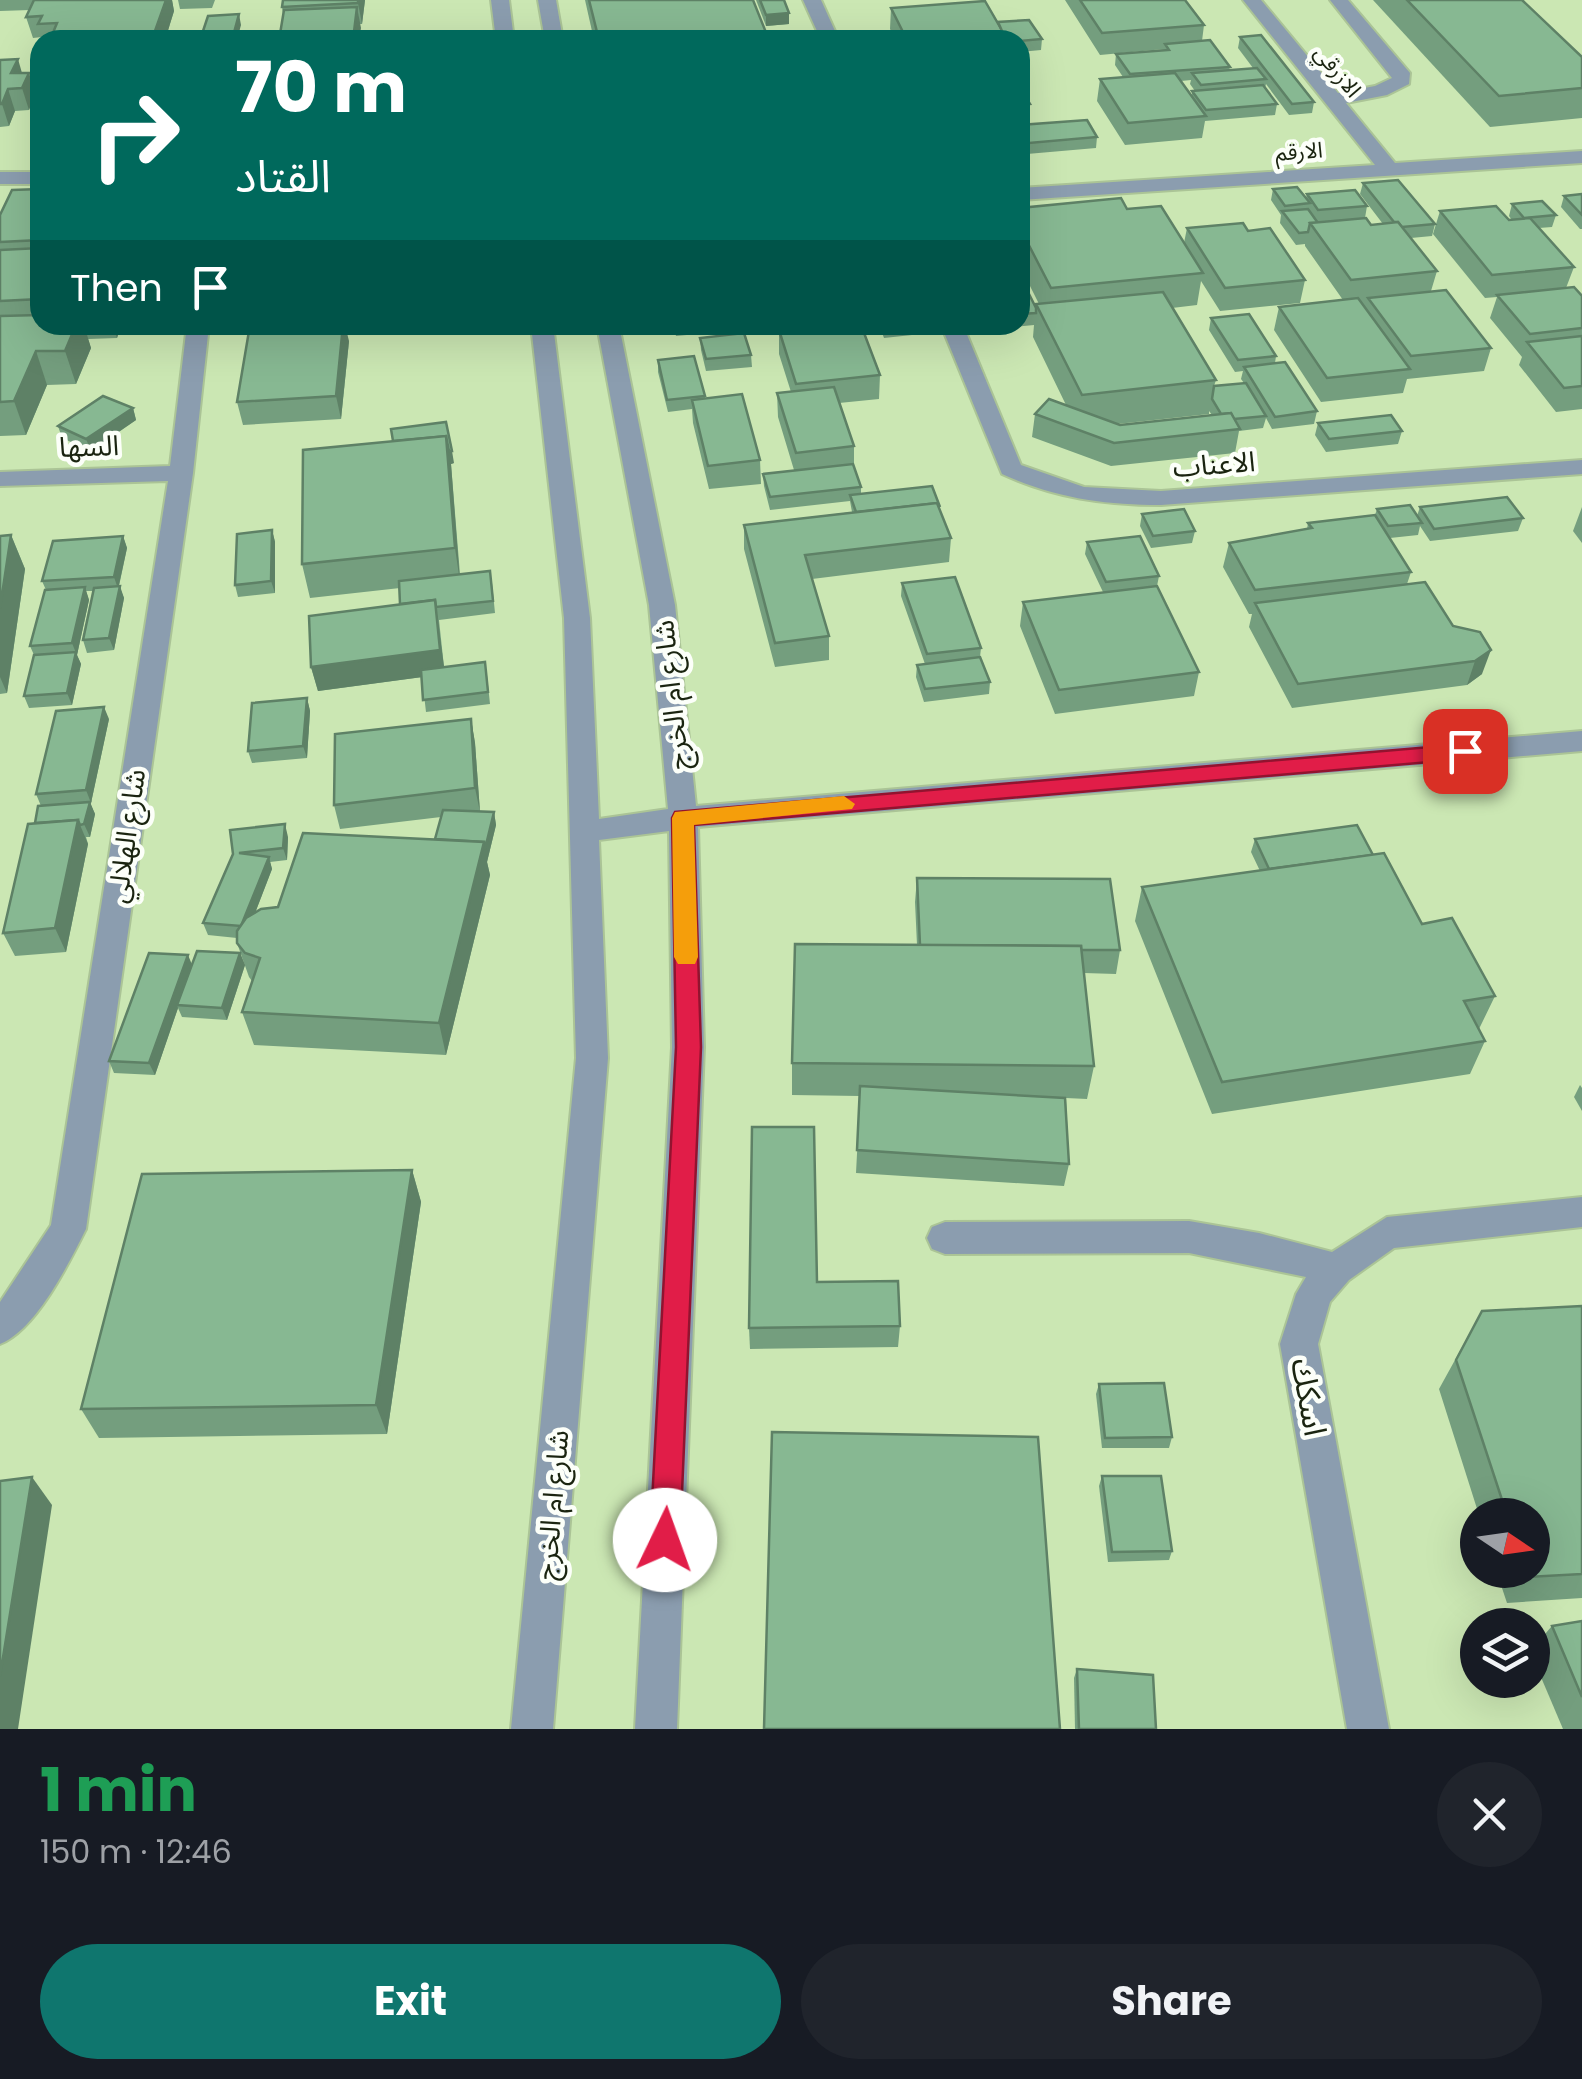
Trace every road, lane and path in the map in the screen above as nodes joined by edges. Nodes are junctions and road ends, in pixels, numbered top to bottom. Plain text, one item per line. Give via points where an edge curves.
1 (500, 0) edge
2 (546, 0) edge
3 (812, 0) edge
4 (1252, 0) edge
5 (1339, 0) edge
6 (504, 30) edge
7 (552, 30) edge
8 (826, 30) edge
9 (1333, 100) junction
10 (1582, 157) edge
11 (1390, 170) junction
12 (0, 178) edge
13 (30, 178) edge
14 (1030, 193) edge
15 (197, 335) edge
16 (543, 335) edge
17 (610, 335) edge
18 (956, 335) edge
19 (1582, 467) edge
20 (180, 473) junction
21 (0, 478) edge
22 (1582, 741) edge
23 (683, 818) junction
24 (587, 830) junction
25 (1582, 1212) edge
26 (945, 1238) dead end
27 (1336, 1269) junction
28 (0, 1327) edge
29 (532, 1729) edge
30 (656, 1729) edge
31 (1368, 1729) edge

1 - 6 street
2 - 7 street
3 - 8 street
4 - 9 street, الازرقي
5 - 9 street via 1402,80
9 - 11 street, الازرقي
10 - 11 street, الارقم
11 - 14 street, الارقم
12 - 13 street
15 - 20 street, شارع الهلالي
16 - 24 street, شارع ام الخرج via 577,618
17 - 23 street, شارع ام الخرج via 662,605
18 - 19 street, الاعناب via 1011,469 1058,491 1161,498
20 - 21 street, السها
20 - 28 street, شارع الهلالي via 68,1229 22,1306
22 - 23 street
23 - 24 street
23 - 30 street, شارع ام الخرج via 688,1047
24 - 29 street, شارع ام الخرج via 592,1058
25 - 27 street, اسكك via 1387,1233
26 - 27 street via 1189,1237
27 - 31 street, اسكك via 1314,1294 1299,1344

